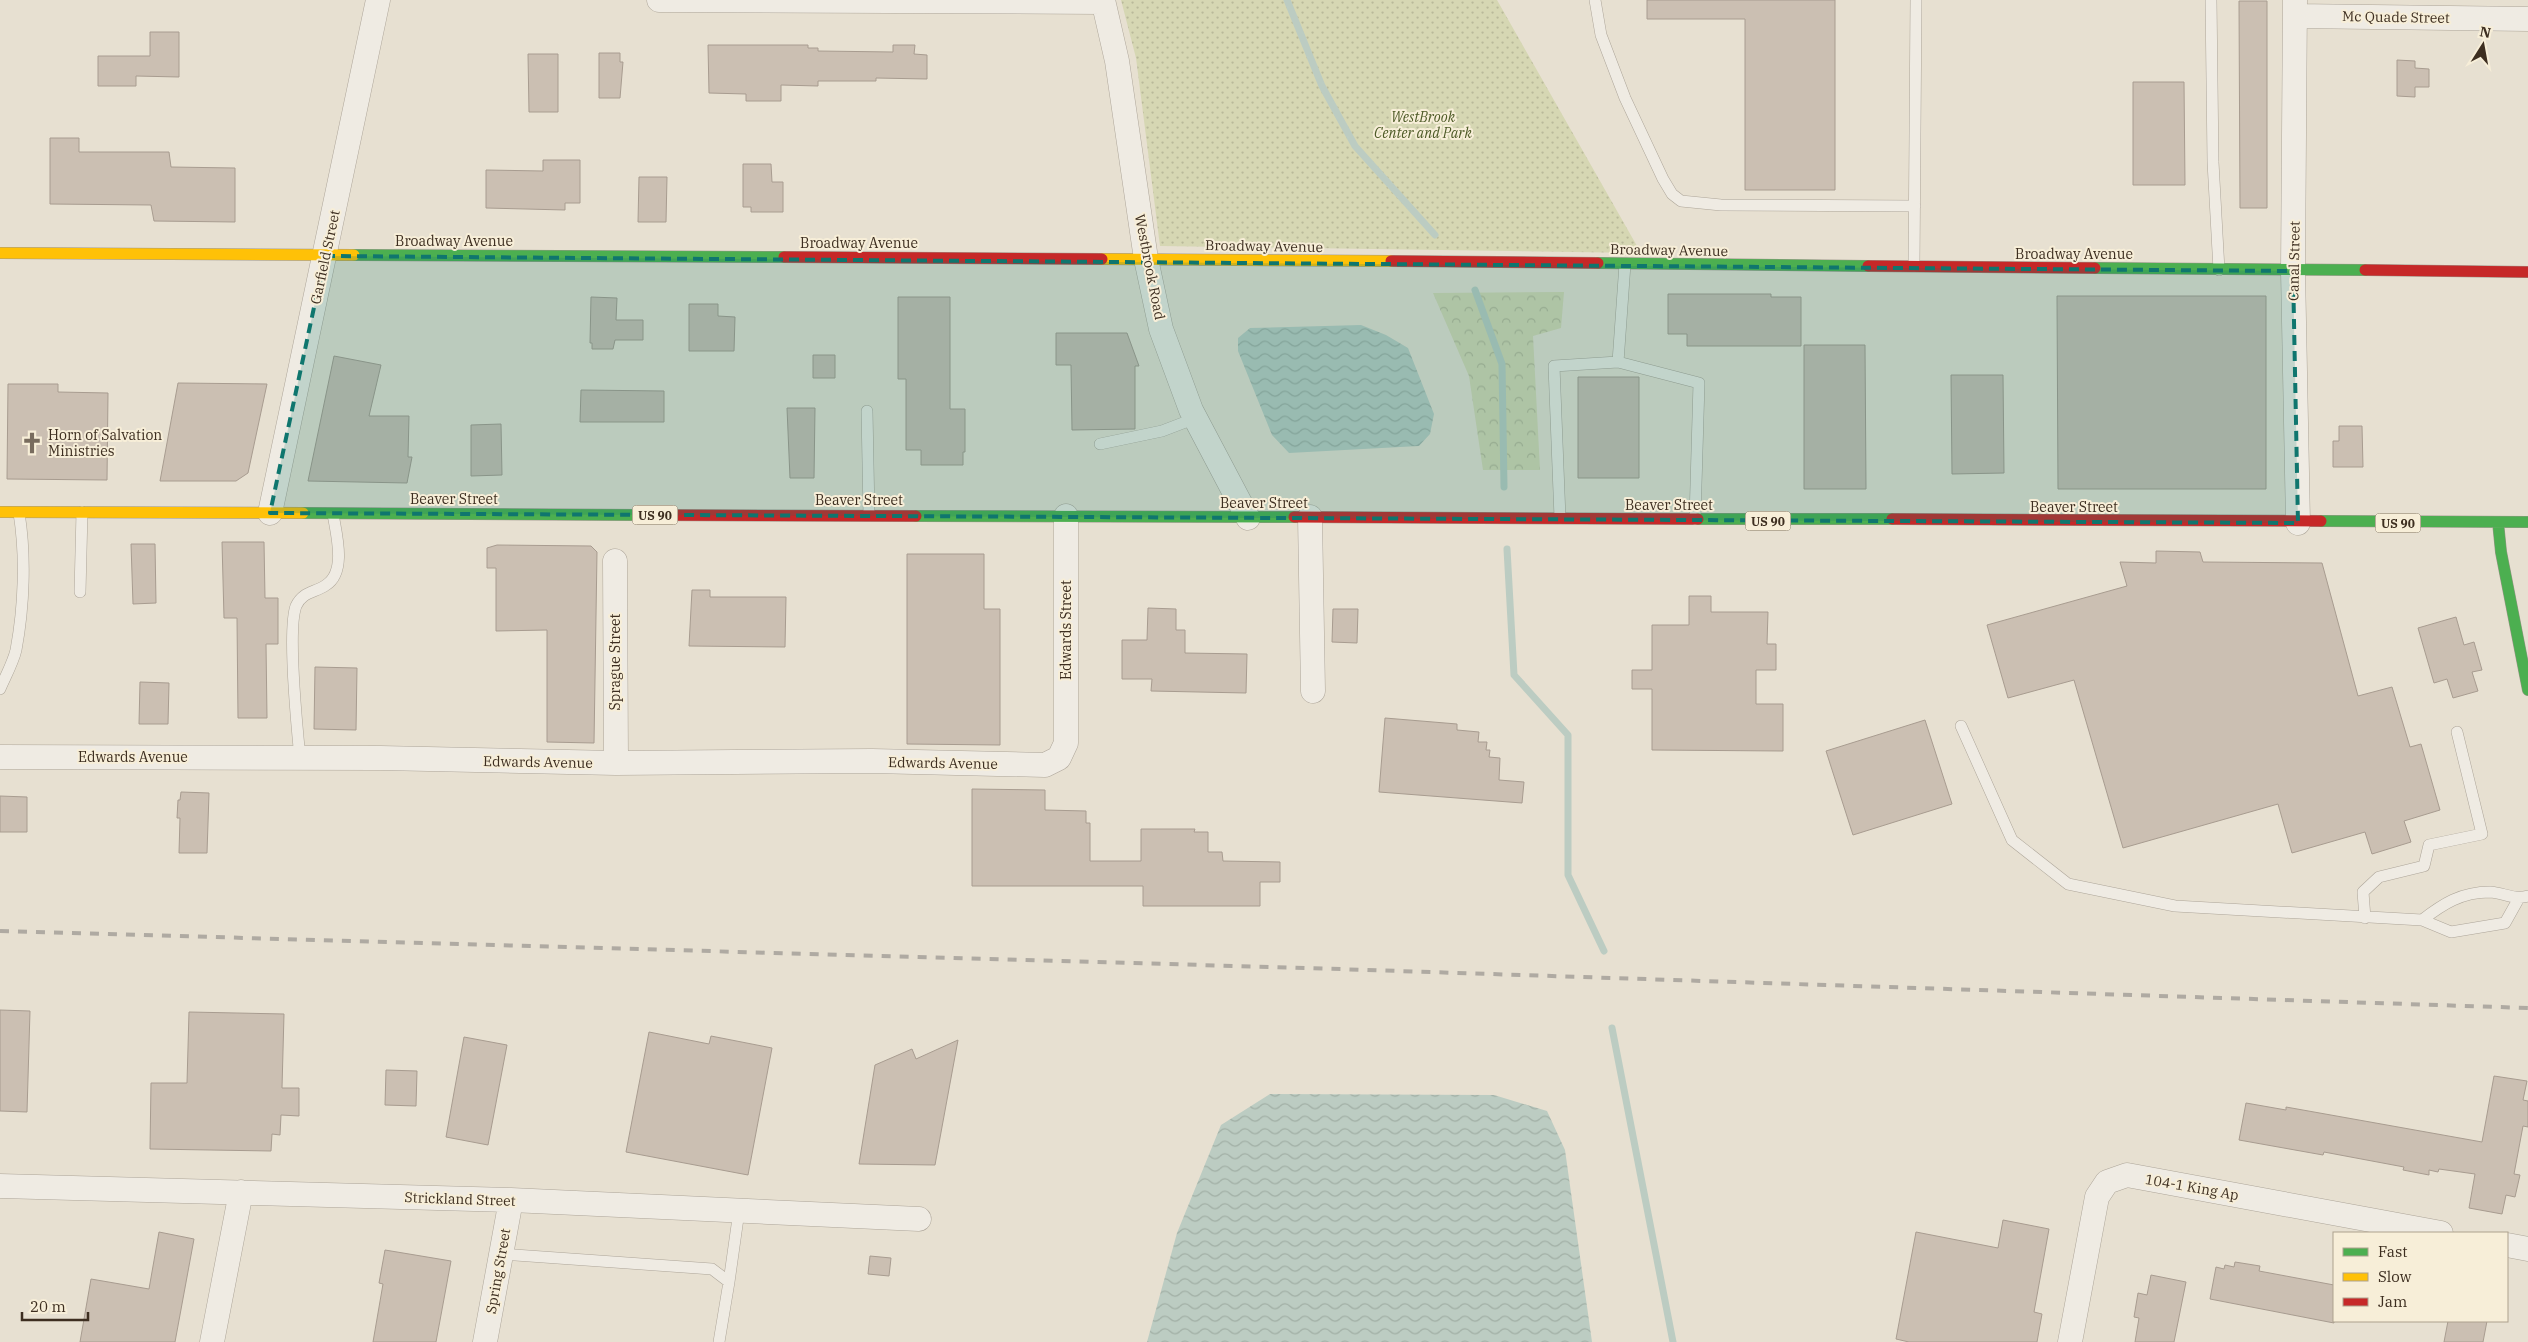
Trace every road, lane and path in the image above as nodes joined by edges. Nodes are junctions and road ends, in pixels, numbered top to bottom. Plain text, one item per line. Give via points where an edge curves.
1 (378, 0) edge
2 (659, 0) edge
3 (1595, 0) edge
4 (1916, 0) edge
5 (2211, 0) edge
6 (1103, 1) edge
7 (2295, 8) edge
8 (2528, 19) edge
9 (1915, 206) junction
10 (0, 253) edge
11 (325, 256) junction
12 (1146, 259) junction
13 (1625, 264) junction
14 (1914, 267) junction
15 (2219, 270) junction
16 (2293, 270) junction
17 (2528, 272) edge
18 (1618, 362) junction
19 (867, 411) dead end
20 (1196, 418) junction
21 (1100, 444) dead end
22 (0, 512) edge
23 (19, 512) junction
24 (82, 512) junction
25 (270, 513) junction
26 (333, 514) junction
27 (869, 516) junction
28 (1066, 516) junction
29 (1248, 518) junction
30 (1310, 518) junction
31 (1560, 519) junction
32 (1695, 520) junction
33 (2498, 522) junction
34 (2528, 522) edge
35 (2298, 523) junction
36 (615, 561) dead end
37 (80, 592) dead end
38 (0, 690) edge
39 (1313, 690) dead end
40 (2528, 690) edge
41 (1961, 726) dead end
42 (2457, 732) dead end
43 (1066, 743) joint
44 (0, 757) edge
45 (300, 758) junction
46 (616, 763) junction
47 (2524, 897) edge
48 (2365, 918) junction
49 (2422, 920) junction
50 (0, 1186) edge
51 (240, 1192) junction
52 (510, 1200) junction
53 (739, 1211) junction
54 (919, 1219) dead end
55 (2436, 1232) edge
56 (2508, 1245) edge
57 (2528, 1249) edge
58 (501, 1254) junction
59 (729, 1282) junction
60 (212, 1342) edge
61 (485, 1342) edge
62 (719, 1342) edge
63 (2070, 1342) edge

1 - 11 street, Garfield Street
2 - 6 street
3 - 9 lane via 1601,35 1625,98 1663,179 1672,194 1681,201 1721,205
4 - 9 lane
5 - 15 lane
6 - 12 street, Westbrook Road via 1118,61
7 - 8 street, Mc Quade Street
7 - 16 street, Canal Street
9 - 14 lane
10 - 11 street, Broadway Avenue
11 - 12 street, Broadway Avenue
11 - 25 street, Garfield Street
12 - 13 street, Broadway Avenue
12 - 20 street, Westbrook Road via 1161,329
13 - 14 street, Broadway Avenue
13 - 18 lane
14 - 15 street, Broadway Avenue
15 - 16 street, Broadway Avenue
16 - 17 street, Broadway Avenue
16 - 35 street, Canal Street
18 - 31 lane via 1554,366
18 - 32 lane via 1699,383
19 - 27 lane
20 - 21 lane via 1162,431
20 - 29 street, Westbrook Road
22 - 23 street, Beaver Street / US 90
23 - 24 street, Beaver Street / US 90
23 - 38 lane via 23,538 16,652
24 - 25 street, Beaver Street / US 90
24 - 37 lane
25 - 26 street, Beaver Street / US 90
26 - 27 street, Beaver Street / US 90
26 - 45 lane via 338,555 335,577 326,586 313,590 300,600 292,628
27 - 28 street, Beaver Street / US 90
28 - 29 street, Beaver Street / US 90
28 - 43 street, Edwards Street
29 - 30 street, Beaver Street / US 90
30 - 31 street, Beaver Street / US 90
30 - 39 street
31 - 32 street, Beaver Street / US 90
32 - 35 street, Beaver Street / US 90
33 - 34 street, Beaver Street / US 90
33 - 35 street, Beaver Street / US 90
33 - 40 street
36 - 46 street, Sprague Street
41 - 48 lane via 2012,840 2068,884 2174,906
42 - 48 lane via 2482,834 2429,844 2424,866 2379,877 2363,892
43 - 46 street, Edwards Avenue via 1058,758 1046,765 872,761
44 - 45 street, Edwards Avenue
45 - 46 street, Edwards Avenue
47 - 49 lane via 2489,892 2449,900
47 - 49 lane via 2505,923 2451,932
48 - 49 lane
50 - 51 street, Strickland Street
51 - 52 street, Strickland Street
51 - 60 street
52 - 53 street, Strickland Street
52 - 58 street, Spring Street
53 - 54 street, Strickland Street
53 - 59 lane
55 - 63 street, 104-1 King Ap via 2127,1175 2107,1182 2096,1197
56 - 57 street
58 - 59 lane via 712,1269
58 - 61 street, Spring Street
59 - 62 lane

